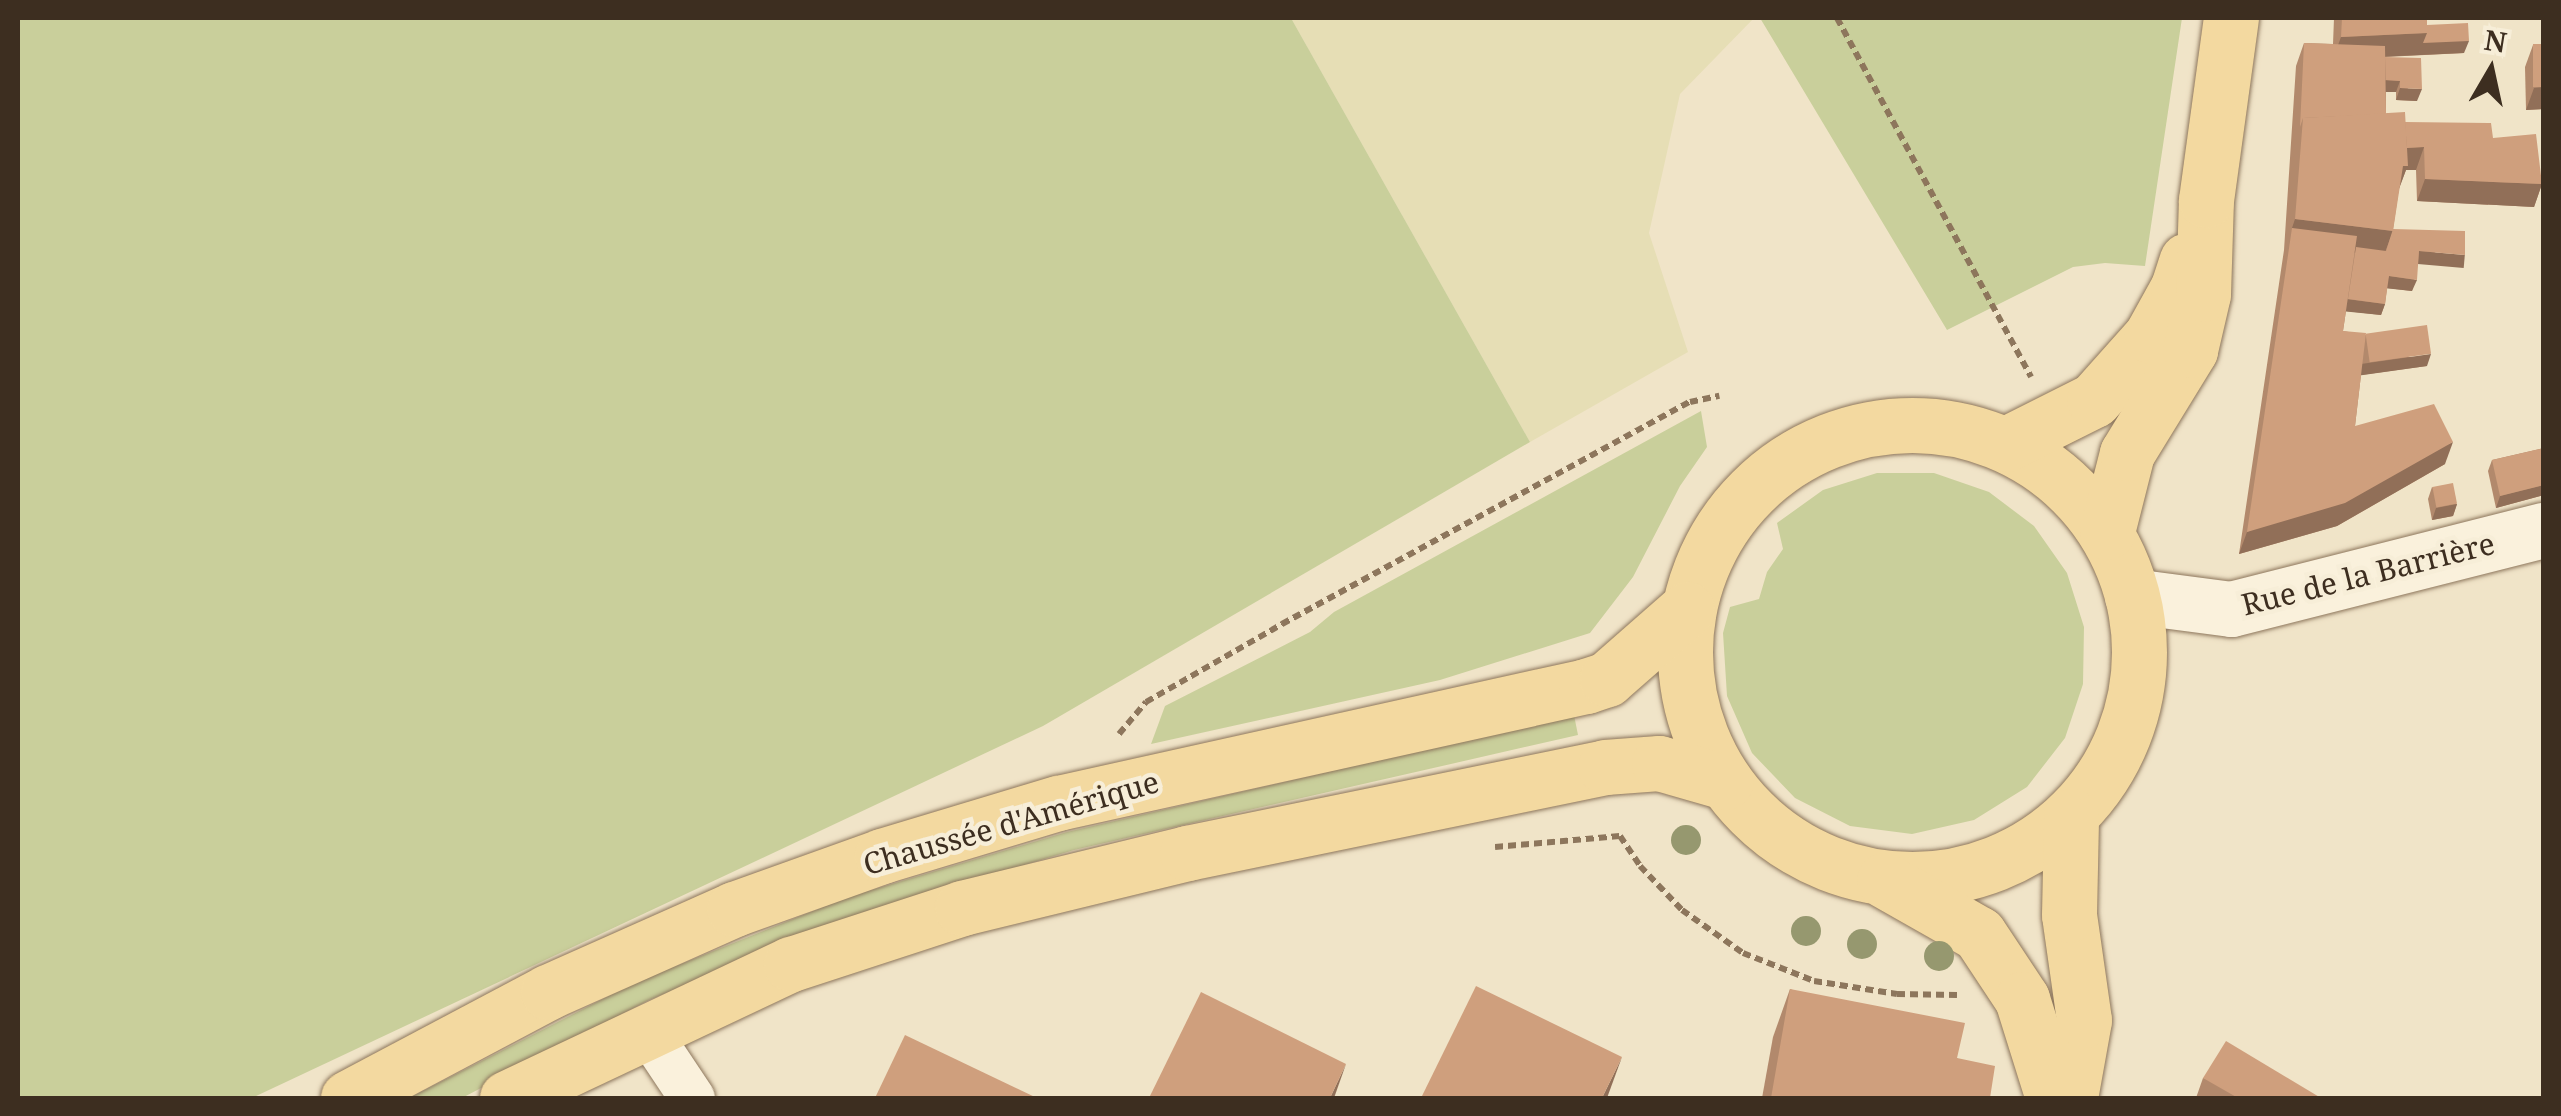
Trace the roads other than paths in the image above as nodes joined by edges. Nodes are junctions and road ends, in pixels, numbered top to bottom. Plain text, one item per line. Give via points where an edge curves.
1 (2231, 18) edge
2 (2206, 200) junction
3 (2006, 444) junction
4 (2544, 530) edge
5 (2107, 532) junction
6 (2132, 596) junction
7 (1688, 608) junction
8 (1725, 782) junction
9 (2071, 816) junction
10 (1881, 878) junction
11 (646, 1029) junction
12 (348, 1098) edge
13 (507, 1098) edge
14 (692, 1098) edge
15 (2053, 1098) edge
16 (2070, 1098) edge

1 - 2 main road
2 - 3 main road via 2178,288 2151,336 2094,400
2 - 5 main road via 2203,294 2190,350 2128,453
3 - 5 main road via 2063,480
3 - 7 main road via 1946,426 1901,424 1857,430 1796,454 1756,484 1723,522
4 - 6 street, Rue de la Barrière via 2231,609
5 - 6 main road
6 - 9 main road via 2138,693 2112,764
7 - 8 main road via 1683,659 1691,710
7 - 12 main road, Chaussée d'Amérique via 1607,678 1586,686 1058,803 734,910 548,992
8 - 10 main road via 1776,836 1826,864
8 - 11 main road via 1658,764 1604,767 1187,853 962,908 791,964
9 - 10 main road via 2026,850 1974,872 1928,880
9 - 16 main road via 2069,915 2084,1020
10 - 15 main road via 1980,934 2022,999
11 - 13 main road
11 - 14 street

